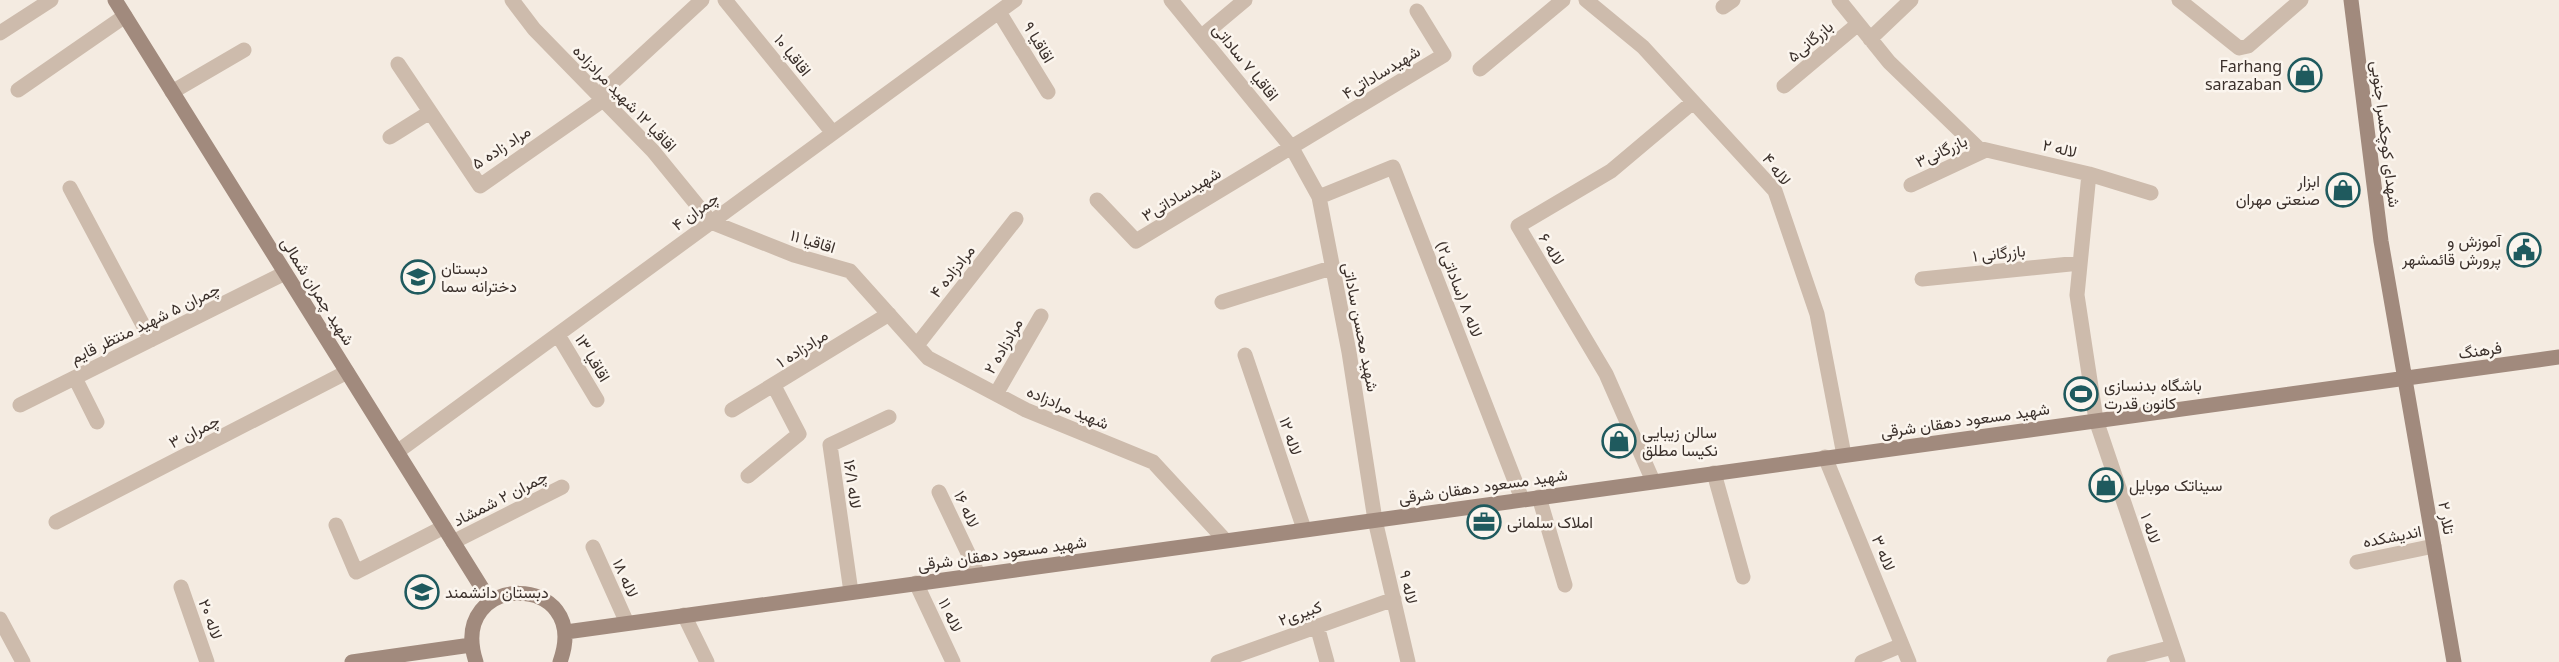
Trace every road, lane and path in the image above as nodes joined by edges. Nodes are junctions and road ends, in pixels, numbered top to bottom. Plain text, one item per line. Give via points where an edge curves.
1 (51, 0) edge
2 (115, 0) edge
3 (512, 0) edge
4 (702, 0) edge
5 (725, 0) edge
6 (1015, 0) edge
7 (1171, 0) edge
8 (1245, 0) edge
9 (1563, 0) edge
10 (1586, 0) edge
11 (1839, 0) edge
12 (1911, 0) edge
13 (2179, 0) edge
14 (2301, 0) edge
15 (2351, 0) edge
16 (1417, 11) dead end
17 (999, 12) junction
18 (125, 16) junction
19 (1858, 24) junction
20 (0, 33) edge
21 (1202, 36) junction
22 (1870, 39) junction
23 (244, 50) dead end
24 (398, 64) dead end
25 (1480, 69) dead end
26 (1784, 86) dead end
27 (18, 90) dead end
28 (172, 92) junction
29 (1048, 92) dead end
30 (601, 97) junction
31 (1693, 102) junction
32 (430, 112) junction
33 (833, 133) junction
34 (390, 137) dead end
35 (1292, 148) junction
36 (1986, 150) junction
37 (2089, 174) junction
38 (1911, 185) dead end
39 (70, 188) dead end
40 (2151, 193) dead end
41 (1319, 197) junction
42 (1097, 200) dead end
43 (1016, 219) dead end
44 (711, 222) junction
45 (2080, 263) junction
46 (1331, 268) junction
47 (285, 273) junction
48 (1922, 279) dead end
49 (1222, 302) dead end
50 (889, 314) junction
51 (1041, 316) dead end
52 (558, 335) junction
53 (151, 340) junction
54 (917, 345) junction
55 (1245, 355) dead end
56 (2559, 357) edge
57 (347, 372) junction
58 (75, 378) junction
59 (2406, 379) junction
60 (774, 386) junction
61 (996, 394) junction
62 (597, 400) dead end
63 (20, 405) dead end
64 (732, 410) dead end
65 (889, 417) dead end
66 (2096, 420) junction
67 (97, 422) dead end
68 (397, 452) junction
69 (1844, 455) junction
70 (1825, 457) junction
71 (1714, 473) junction
72 (748, 476) dead end
73 (1653, 481) junction
74 (562, 487) dead end
75 (939, 492) dead end
76 (1539, 497) junction
77 (1522, 499) junction
78 (1375, 520) junction
79 (56, 522) dead end
80 (336, 525) dead end
81 (444, 527) junction
82 (1304, 529) junction
83 (1225, 540) junction
84 (453, 542) junction
85 (2434, 546) junction
86 (593, 547) dead end
87 (2357, 562) dead end
88 (978, 574) junction
89 (1743, 577) dead end
90 (916, 583) junction
91 (1565, 585) dead end
92 (181, 587) dead end
93 (851, 592) junction
94 (1394, 599) junction
95 (490, 601) junction
96 (684, 615) junction
97 (0, 619) edge
98 (627, 623) junction
99 (1317, 626) junction
100 (566, 632) junction
101 (471, 645) junction
102 (1902, 645) junction
103 (2175, 655) edge
104 (23, 662) edge
105 (207, 662) edge
106 (352, 662) edge
107 (476, 662) edge
108 (560, 662) edge
109 (707, 662) edge
110 (953, 662) edge
111 (1218, 662) edge
112 (1327, 662) edge
113 (1408, 662) edge
114 (1862, 662) edge
115 (1909, 662) edge
116 (2114, 662) edge
117 (2454, 662) edge

1 - 20 street
2 - 18 main road, شهید چمران شمالی
3 - 30 street, اقاقیا ۱۲ شهید مرادزاده via 534,29
4 - 30 street
5 - 33 street, اقاقیا ۱۰
6 - 17 street, چمران ۴
7 - 21 street, اقاقیا ۷ ساداتی
8 - 21 street
9 - 25 street
10 - 31 street, لاله ۴ via 1643,47
11 - 19 street, لاله ۲
12 - 22 street
13 - 14 street via 2239,48 2247,46
15 - 59 main road, شهدای کوچکسرا جنوبی via 2381,241
16 - 35 street, شهیدساداتی۴ via 1444,55
17 - 29 street, اقاقیا ۹
17 - 33 street, چمران ۴
18 - 27 street
18 - 28 main road, شهید چمران شمالی
19 - 22 street, لاله ۲
19 - 26 street, بازرگانی۵
21 - 35 street, اقاقیا ۷ ساداتی
22 - 36 street, لاله ۲ via 1978,148
23 - 28 street
24 - 32 street, مراد زاده ۵
28 - 47 main road, شهید چمران شمالی
30 - 32 street, مراد زاده ۵ via 480,186
30 - 44 street, اقاقیا ۱۲ شهید مرادزاده via 653,151
31 - 69 street, لاله ۴ via 1775,191 1817,314
31 - 73 street, لاله ۶ via 1611,171 1518,226 1606,374
32 - 34 street
33 - 44 street, چمران ۴
35 - 41 street, شهید محسن ساداتی
35 - 42 street, شهیدساداتی۳ via 1136,241
36 - 37 street, لاله ۲
36 - 38 street, بازرگانی۳
37 - 40 street
37 - 45 street, لاله ۲
39 - 53 street
41 - 46 street, شهید محسن ساداتی
41 - 77 street, لاله ۸ (ساداتی۲) via 1393,167
43 - 54 street, مرادزاده ۴
44 - 50 street, اقاقیا ۱۱ via 794,255 850,271
44 - 52 street, چمران ۴
45 - 48 street, بازرگانی ۱
45 - 66 street, لاله ۲ via 2077,295
46 - 49 street
46 - 78 street, شهید محسن ساداتی via 1350,352
47 - 53 street, چمران ۵ شهید منتظر قایم
47 - 57 main road, شهید چمران شمالی
50 - 54 street, شهید مرادزاده
50 - 60 street, مرادزاده ۱
51 - 61 street, مرادزاده ۲
52 - 62 street, اقاقیا ۱۳
52 - 68 street, چمران ۴
53 - 58 street, چمران ۵ شهید منتظر قایم
54 - 61 street, شهید مرادزاده via 928,358
55 - 82 street, لاله ۱۲
56 - 59 main road, فرهنگ
57 - 68 main road, شهید چمران شمالی
57 - 79 street, چمران ۳
58 - 63 street, چمران ۵ شهید منتظر قایم
58 - 67 street
59 - 66 main road, شهید مسعود دهقان شرقی
59 - 85 main road, تلار ۲
60 - 64 street, مرادزاده ۱
60 - 72 street via 799,434
61 - 83 street, شهید مرادزاده via 1153,462
65 - 93 street, لاله ۱۶/۱ via 830,446
66 - 69 main road, شهید مسعود دهقان شرقی
66 - 103 street, لاله ۱
68 - 81 main road, شهید چمران شمالی
69 - 70 main road, شهید مسعود دهقان شرقی
70 - 71 main road, شهید مسعود دهقان شرقی
70 - 102 street, لاله ۳
71 - 73 main road, شهید مسعود دهقان شرقی
71 - 89 street
73 - 76 main road, شهید مسعود دهقان شرقی
74 - 84 street, چمران ۲ شمشاد
75 - 88 street, لاله ۱۶
76 - 77 main road, شهید مسعود دهقان شرقی
76 - 91 street
77 - 78 main road, شهید مسعود دهقان شرقی
78 - 82 main road, شهید مسعود دهقان شرقی
78 - 94 street, لاله ۹
80 - 81 street via 356,572
81 - 84 main road, شهید چمران شمالی
82 - 83 main road, شهید مسعود دهقان شرقی
83 - 88 main road, شهید مسعود دهقان شرقی
84 - 95 main road, شهید چمران شمالی
85 - 87 street, اندیشکده
85 - 117 main road, تلار ۲
86 - 98 street, لاله ۱۸
88 - 90 main road, شهید مسعود دهقان شرقی
90 - 93 main road, شهید مسعود دهقان شرقی
90 - 110 street, لاله ۱۱
92 - 105 street, لاله ۲۰
93 - 96 main road, شهید مسعود دهقان شرقی
94 - 99 street, کبیری۲
94 - 113 street, لاله ۹
95 - 100 main road via 505,593 537,595 560,616
95 - 101 main road via 474,620
96 - 98 main road, شهید مسعود دهقان شرقی
96 - 109 street
97 - 104 street
98 - 100 main road, شهید مسعود دهقان شرقی
99 - 111 street, کبیری۲
99 - 112 street
100 - 108 main road
101 - 106 main road
101 - 107 main road
102 - 114 street
102 - 115 street, لاله ۳
103 - 116 street

